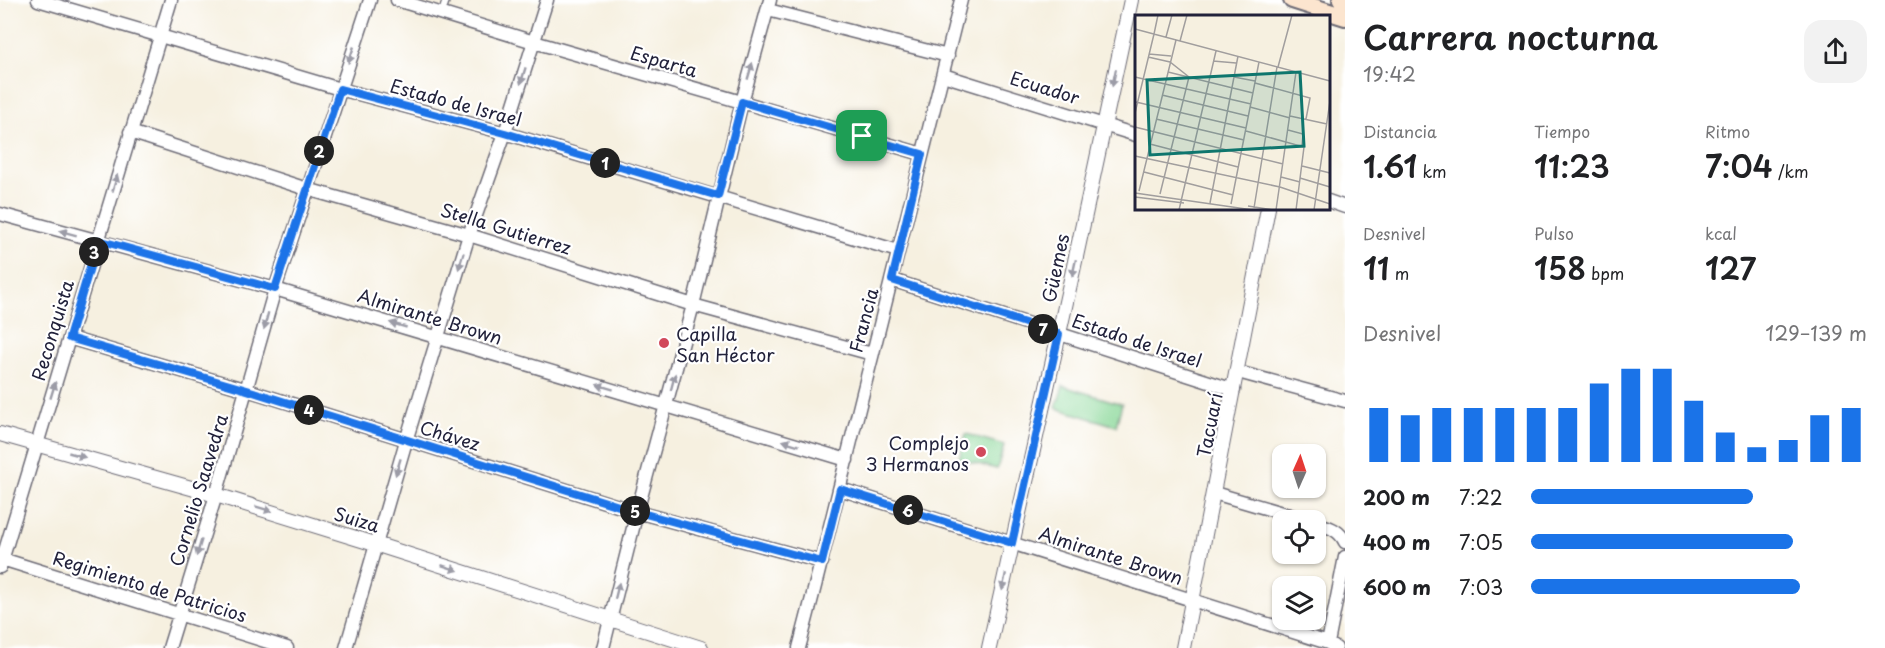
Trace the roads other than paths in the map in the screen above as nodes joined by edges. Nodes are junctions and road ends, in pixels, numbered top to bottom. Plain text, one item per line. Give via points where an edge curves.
1 (38, 0) edge
2 (171, 0) edge
3 (370, 0) edge
4 (397, 0) edge
5 (446, 0) edge
6 (547, 0) edge
7 (961, 0) edge
8 (1131, 0) edge
9 (1292, 0) edge
10 (769, 5) edge
11 (1308, 8) edge
12 (442, 13) junction
13 (1345, 17) edge
14 (160, 37) junction
15 (534, 42) junction
16 (948, 56) junction
17 (943, 75) junction
18 (340, 89) junction
19 (742, 102) junction
20 (1104, 124) junction
21 (130, 132) junction
22 (505, 133) junction
23 (1135, 134) edge
24 (922, 154) junction
25 (307, 189) junction
26 (718, 196) junction
27 (1330, 201) edge
28 (1345, 207) edge
29 (1268, 210) edge
30 (0, 214) edge
31 (469, 235) junction
32 (98, 240) junction
33 (898, 251) junction
34 (892, 280) junction
35 (275, 289) junction
36 (693, 305) junction
37 (1059, 334) junction
38 (438, 337) junction
39 (69, 338) junction
40 (872, 354) junction
41 (1238, 372) junction
42 (247, 390) junction
43 (1234, 390) junction
44 (1345, 401) edge
45 (666, 406) junction
46 (0, 434) edge
47 (406, 441) junction
48 (36, 444) junction
49 (847, 460) junction
50 (840, 489) junction
51 (1214, 493) junction
52 (216, 495) junction
53 (1272, 510) edge
54 (638, 512) junction
55 (1326, 526) edge
56 (1345, 542) edge
57 (1012, 543) junction
58 (375, 544) junction
59 (1345, 557) edge
60 (822, 562) junction
61 (1, 563) edge
62 (1193, 600) junction
63 (179, 614) junction
64 (610, 620) junction
65 (1332, 646) edge
66 (169, 648) edge
67 (287, 648) edge
68 (346, 648) edge
69 (603, 648) edge
70 (701, 648) edge
71 (799, 648) edge
72 (989, 648) edge
73 (1184, 648) edge

1 - 14 street, Estado de Israel
2 - 14 street, Reconquista
3 -> 18 street, Cornelio Saavedra
4 - 12 street, Esparta
5 - 12 lane
6 - 15 street
7 - 16 street, Francia
8 -> 20 street, Güemes
9 - 11 main road
10 - 16 street
19 -> 10 street
11 - 13 main road
12 - 15 street, Esparta
14 - 18 street, Estado de Israel
14 - 21 street, Reconquista
15 - 19 street, Esparta
15 -> 22 street
16 - 17 street, Francia
17 - 20 street, Ecuador
17 - 24 street, Francia
18 - 22 street, Estado de Israel
18 - 25 street, Cornelio Saavedra
19 - 24 street, Esparta
19 - 26 street
20 - 23 street, Ecuador
20 -> 37 street, Güemes
21 - 25 street, Stella Gutierrez
32 -> 21 street, Reconquista
22 - 26 street, Estado de Israel
22 - 31 street
24 - 33 street, Francia
25 - 31 street, Stella Gutierrez
25 - 35 street, Cornelio Saavedra
26 - 33 street, Estado de Israel
26 - 36 street
27 - 28 street
29 - 41 street, Tacuarí
32 -> 30 street, Almirante Brown
31 - 36 street, Stella Gutierrez
31 -> 38 street
32 - 35 street, Almirante Brown
32 - 39 street, Reconquista
33 - 34 street, Francia
34 - 37 street, Estado de Israel
34 - 40 street, Francia
38 -> 35 street, Almirante Brown
35 -> 42 street, Cornelio Saavedra
36 - 40 street, Stella Gutierrez
45 -> 36 street
37 - 43 street, Estado de Israel
37 - 57 street, Güemes
45 -> 38 street, Almirante Brown
38 - 47 street
39 - 42 street, Chávez
48 -> 39 street, Reconquista
40 - 49 street, Francia
41 - 43 street, Tacuarí
41 - 44 street
42 - 47 street, Chávez
42 - 52 street, Cornelio Saavedra
43 - 51 street, Tacuarí
49 -> 45 street, Almirante Brown
45 - 54 street
46 - 48 street, Suiza
47 - 54 street, Chávez
47 -> 58 street
48 -> 52 street, Suiza
48 - 61 street, Reconquista
49 - 50 street, Francia
50 - 57 street, Almirante Brown
50 - 60 street, Francia
51 - 53 street
51 - 62 street, Tacuarí
52 -> 58 street, Suiza
52 -> 63 street, Cornelio Saavedra
54 - 60 street, Chávez
64 -> 54 street
55 - 56 street via 1335,529
57 - 62 street, Almirante Brown
57 -> 72 street, Güemes
58 -> 64 street, Suiza
58 - 68 street
59 - 65 street
60 - 71 street, Francia
61 - 63 street, Regimiento de Patricios
62 - 65 street, Almirante Brown
62 - 73 street, Tacuarí
63 - 66 street, Cornelio Saavedra
63 - 67 street, Regimiento de Patricios
64 - 69 street
64 - 70 street, Suiza

